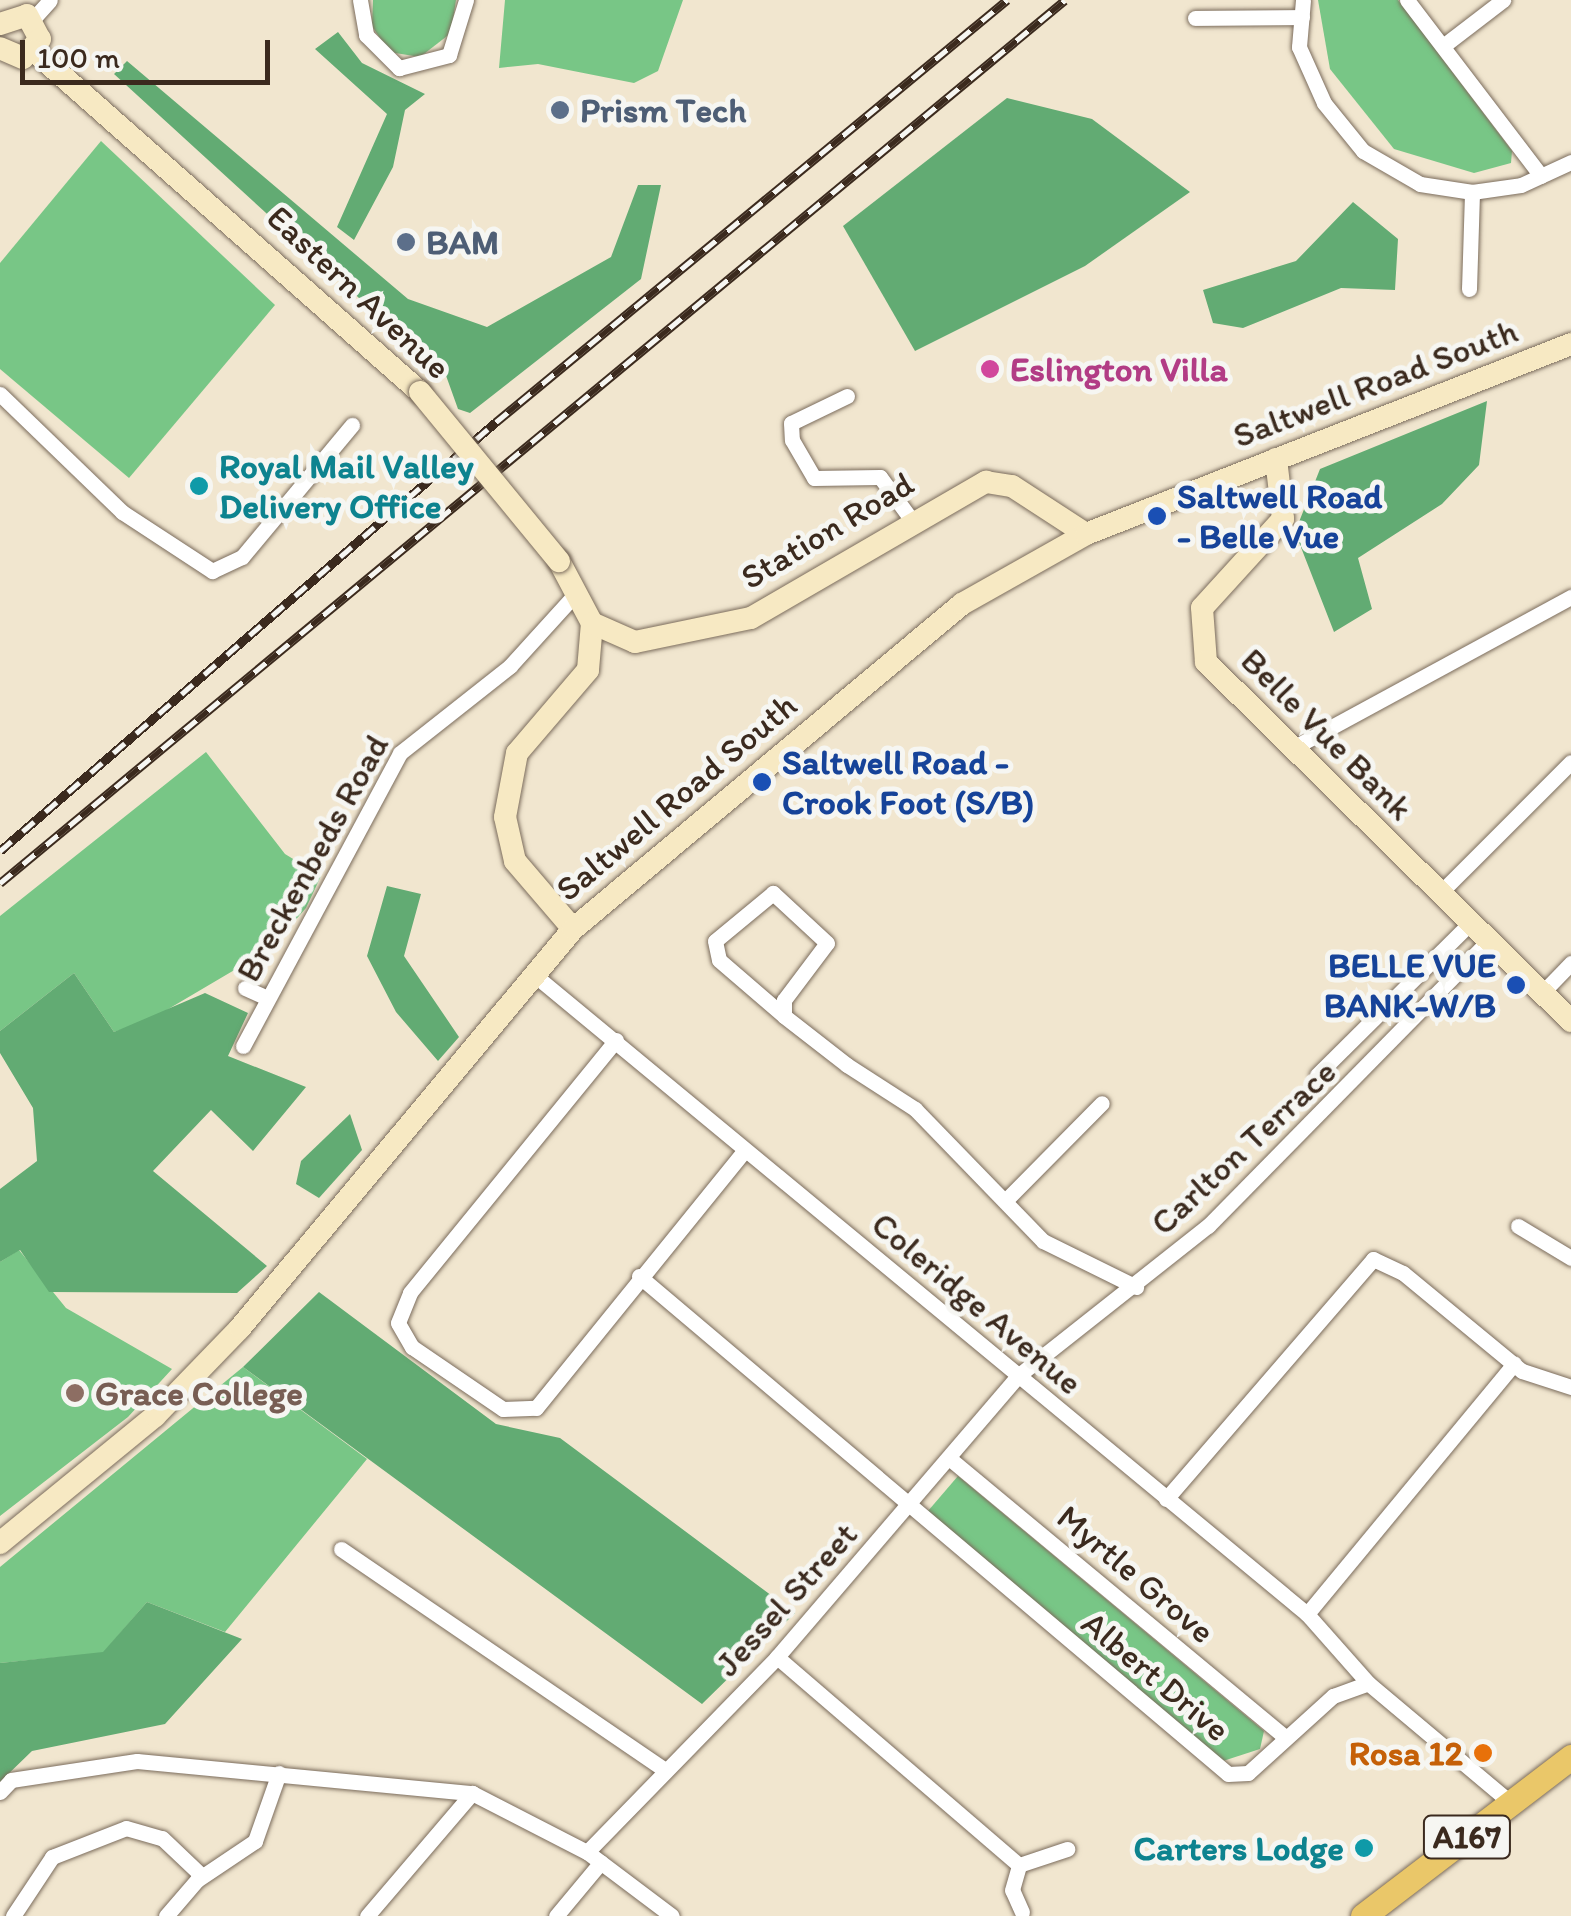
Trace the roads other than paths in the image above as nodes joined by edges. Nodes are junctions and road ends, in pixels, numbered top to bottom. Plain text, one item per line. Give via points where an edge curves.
1 (50, 0) edge
2 (360, 0) edge
3 (466, 0) edge
4 (1407, 0) edge
5 (1503, 0) edge
6 (1302, 8) edge
7 (1195, 18) dead end
8 (33, 19) junction
9 (0, 23) edge
10 (1443, 46) junction
11 (1, 52) edge
12 (34, 52) junction
13 (1571, 162) edge
14 (1542, 176) junction
15 (1472, 192) junction
16 (1468, 289) dead end
17 (1571, 344) edge
18 (0, 394) edge
19 (846, 396) dead end
20 (352, 425) dead end
21 (1276, 460) junction
22 (911, 520) junction
23 (1086, 534) junction
24 (578, 592) junction
25 (1571, 597) edge
26 (592, 623) junction
27 (1292, 749) junction
28 (1571, 762) edge
29 (1440, 894) junction
30 (1471, 922) junction
31 (572, 929) junction
32 (1489, 940) junction
33 (1571, 963) edge
34 (538, 978) junction
35 (245, 988) dead end
36 (1542, 993) junction
37 (267, 998) junction
38 (784, 1016) junction
39 (1571, 1021) edge
40 (616, 1040) junction
41 (243, 1046) dead end
42 (1317, 1076) dead end
43 (1102, 1103) dead end
44 (744, 1150) junction
45 (1006, 1200) junction
46 (1518, 1226) dead end
47 (1571, 1258) edge
48 (639, 1276) junction
49 (1136, 1286) junction
50 (1514, 1364) junction
51 (1019, 1376) junction
52 (1571, 1387) edge
53 (950, 1458) junction
54 (1166, 1500) junction
55 (909, 1506) junction
56 (0, 1543) edge
57 (340, 1549) dead end
58 (1308, 1614) junction
59 (778, 1658) junction
60 (1368, 1683) junction
61 (1284, 1736) junction
62 (1571, 1757) edge
63 (663, 1769) junction
64 (279, 1773) junction
65 (0, 1792) edge
66 (472, 1792) junction
67 (1511, 1803) junction
68 (1067, 1849) dead end
69 (587, 1852) junction
70 (602, 1862) junction
71 (1019, 1864) junction
72 (202, 1876) junction
73 (1022, 1912) dead end
74 (12, 1916) edge
75 (166, 1916) edge
76 (367, 1916) edge
77 (556, 1916) edge
78 (672, 1916) edge
79 (1363, 1916) edge

1 - 8 street
2 - 3 street via 366,35 399,68 449,55
4 - 10 street
5 - 10 street
6 - 7 street
6 - 15 street via 1299,48 1324,103 1363,152 1420,184
8 - 9 street
8 - 12 street
10 - 14 street
11 - 12 street
12 - 24 street, Eastern Avenue, bridge via 420,392
13 - 14 street
14 - 15 street
15 - 16 street
17 - 21 street, Saltwell Road South
18 - 20 street via 122,512 212,571 242,557
19 - 22 street via 791,423 792,440 814,478 880,477
21 - 23 street, Saltwell Road South
21 - 27 street, Belle Vue Bank via 1284,518 1202,608 1197,627 1206,662
22 - 23 street, Station Road via 972,485 1012,486
22 - 26 street, Station Road via 741,622 635,642
23 - 31 street, Saltwell Road South via 962,604
24 - 26 street, Eastern Avenue
24 - 37 street, Breckenbeds Road via 510,666 400,753
25 - 27 street
26 - 31 street via 578,692 518,753 506,796 515,861
27 - 29 street, Belle Vue Bank
28 - 29 street
29 - 30 street, Belle Vue Bank
30 - 32 street, Belle Vue Bank
30 - 42 street
31 - 34 street, Saltwell Road South
32 - 36 street, Belle Vue Bank
32 - 49 street, Carlton Terrace via 1354,1085
33 - 36 street
34 - 40 street, Coleridge Avenue
34 - 56 street, Saltwell Road South via 240,1328 155,1416
35 - 37 street
36 - 39 street, Belle Vue Bank
37 - 41 street, Breckenbeds Road
38 - 38 street via 784,1000 827,943 773,893 713,950
38 - 45 street via 915,1109
40 - 44 street, Coleridge Avenue
40 - 48 street via 401,1309 398,1323 412,1347 503,1409 536,1408
43 - 45 street
44 - 48 street
44 - 51 street, Coleridge Avenue
45 - 49 street via 1072,1263
46 - 47 street
48 - 55 street
49 - 51 street, Carlton Terrace
50 - 52 street
50 - 54 street via 1404,1272 1373,1259
50 - 58 street
51 - 53 street, Jessel Street
51 - 54 street, Coleridge Avenue
53 - 55 street, Jessel Street
53 - 61 street, Myrtle Grove
54 - 58 street, Coleridge Avenue
55 - 59 street, Jessel Street
55 - 61 street, Albert Drive via 1220,1769 1248,1772
57 - 63 street
58 - 60 street, Coleridge Avenue
59 - 63 street, Jessel Street
59 - 71 street
60 - 61 street, Albert Drive via 1333,1696
60 - 67 street
62 - 67 main road, A167
63 - 69 street, Jessel Street
64 - 65 street via 137,1761 11,1780
64 - 66 street
64 - 72 street via 255,1840
66 - 69 street
66 - 76 street
67 - 79 main road, A167
68 - 71 street
69 - 70 street
70 - 77 street
70 - 78 street
71 - 73 street via 1012,1890
72 - 74 street via 162,1838 126,1828 52,1857 25,1884
72 - 75 street

